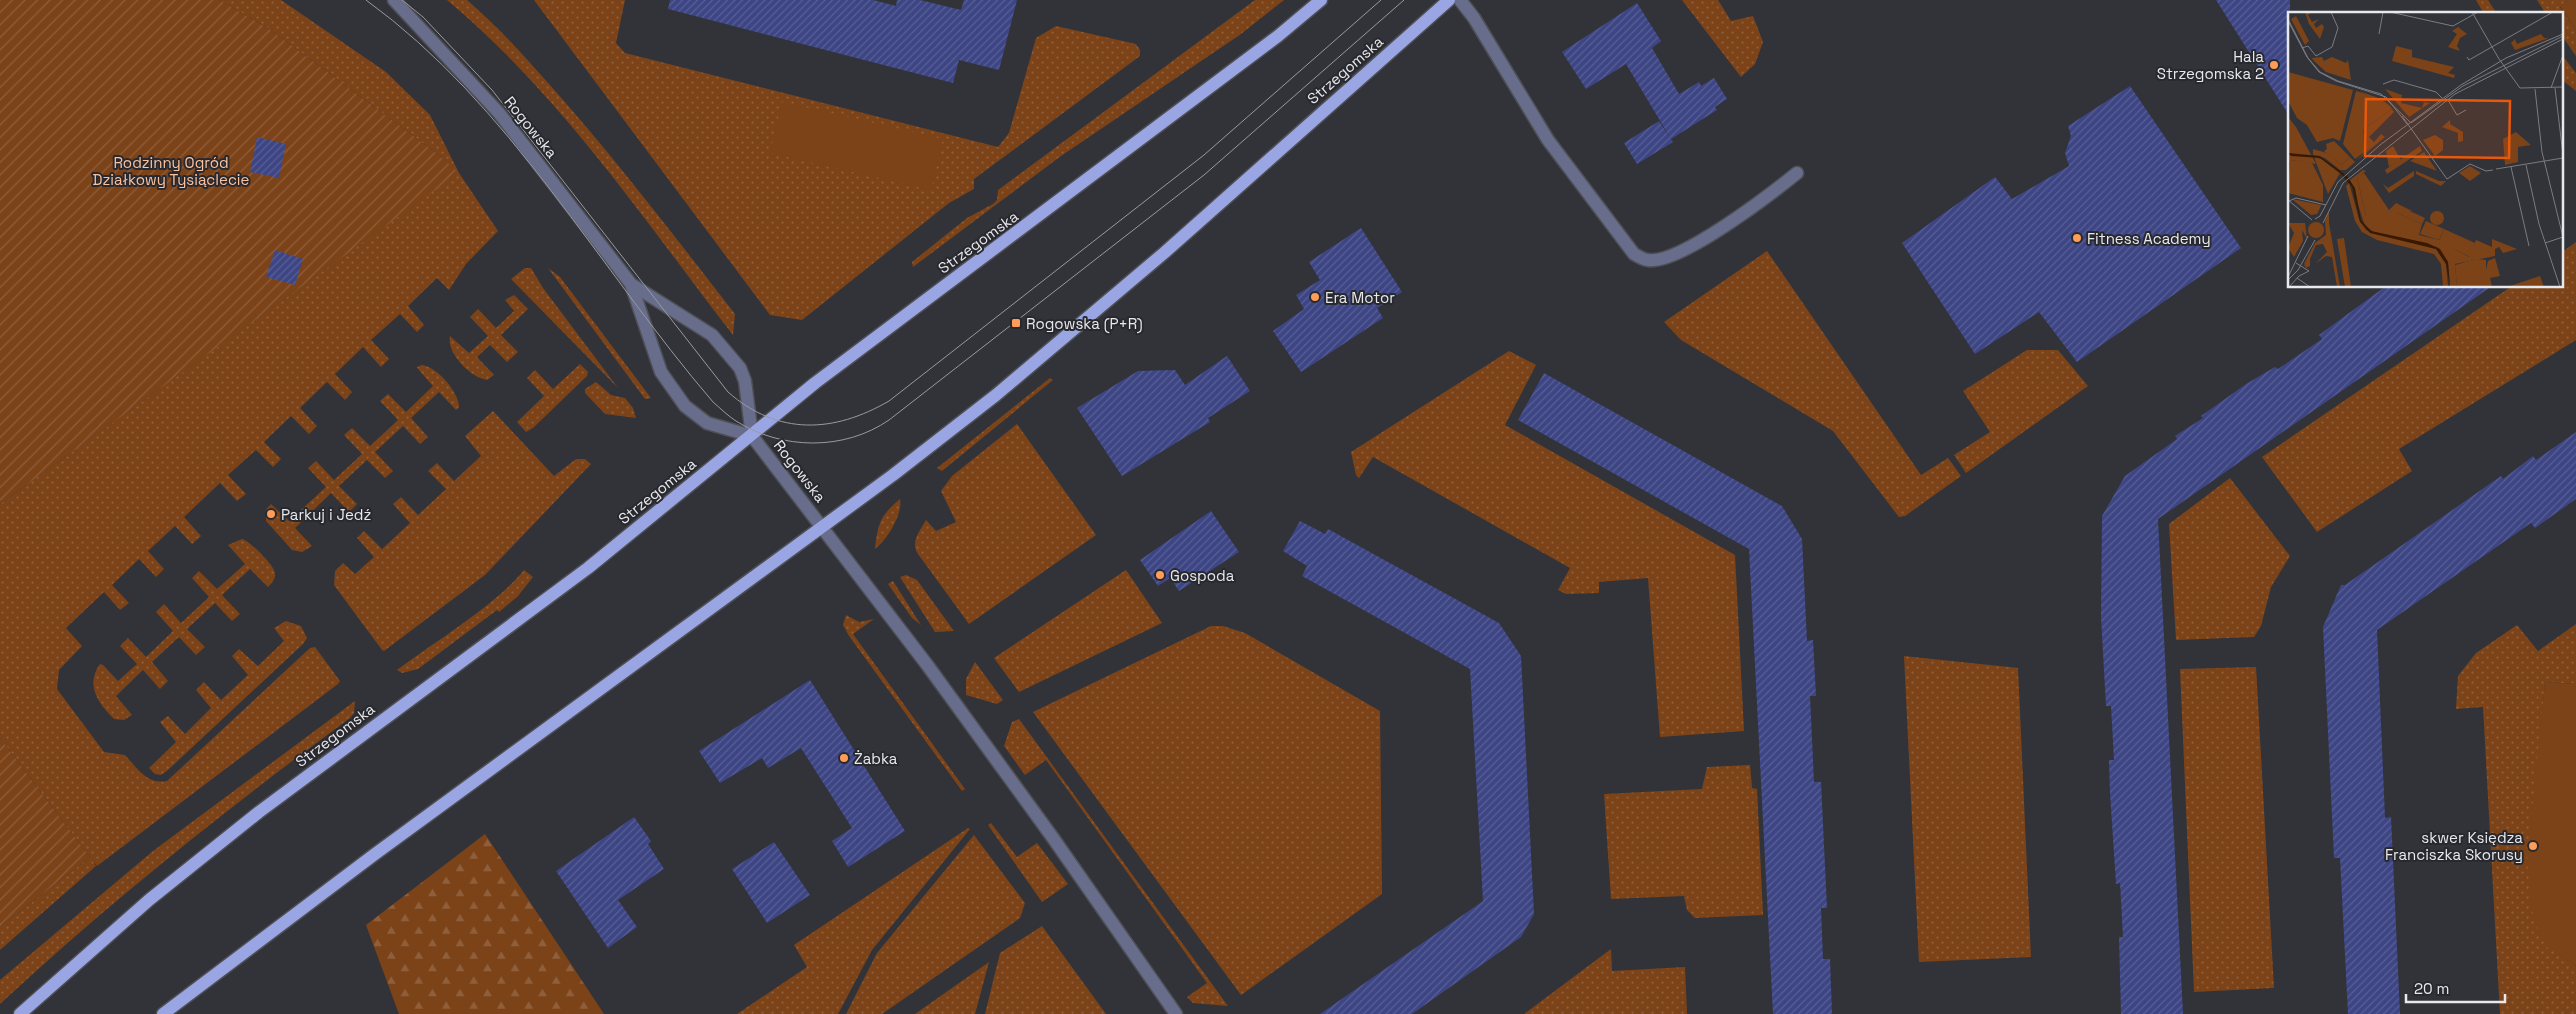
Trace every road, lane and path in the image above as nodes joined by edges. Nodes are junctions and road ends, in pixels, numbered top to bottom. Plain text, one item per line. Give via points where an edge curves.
1 (394, 0) edge
2 (1320, 0) edge
3 (1449, 0) edge
4 (1460, 0) edge
5 (1797, 173) dead end
6 (631, 284) junction
7 (752, 436) junction
8 (823, 527) junction
9 (20, 1014) edge
10 (163, 1014) edge
11 (1176, 1014) edge

1 - 6 street, Rogowska via 499,112
2 - 7 main road, Strzegomska via 1278,36 825,375
3 - 8 main road, Strzegomska via 1164,253 996,395
4 - 5 street via 1548,140 1634,254 1649,261 1677,255
6 - 7 street, Rogowska via 712,335 740,368 745,381
6 - 7 street, Rogowska via 661,372 685,406 707,423
7 - 8 street, Rogowska
7 - 9 main road, Strzegomska via 588,568 258,812 149,900
8 - 10 main road, Strzegomska via 375,854
8 - 11 street via 1053,838

